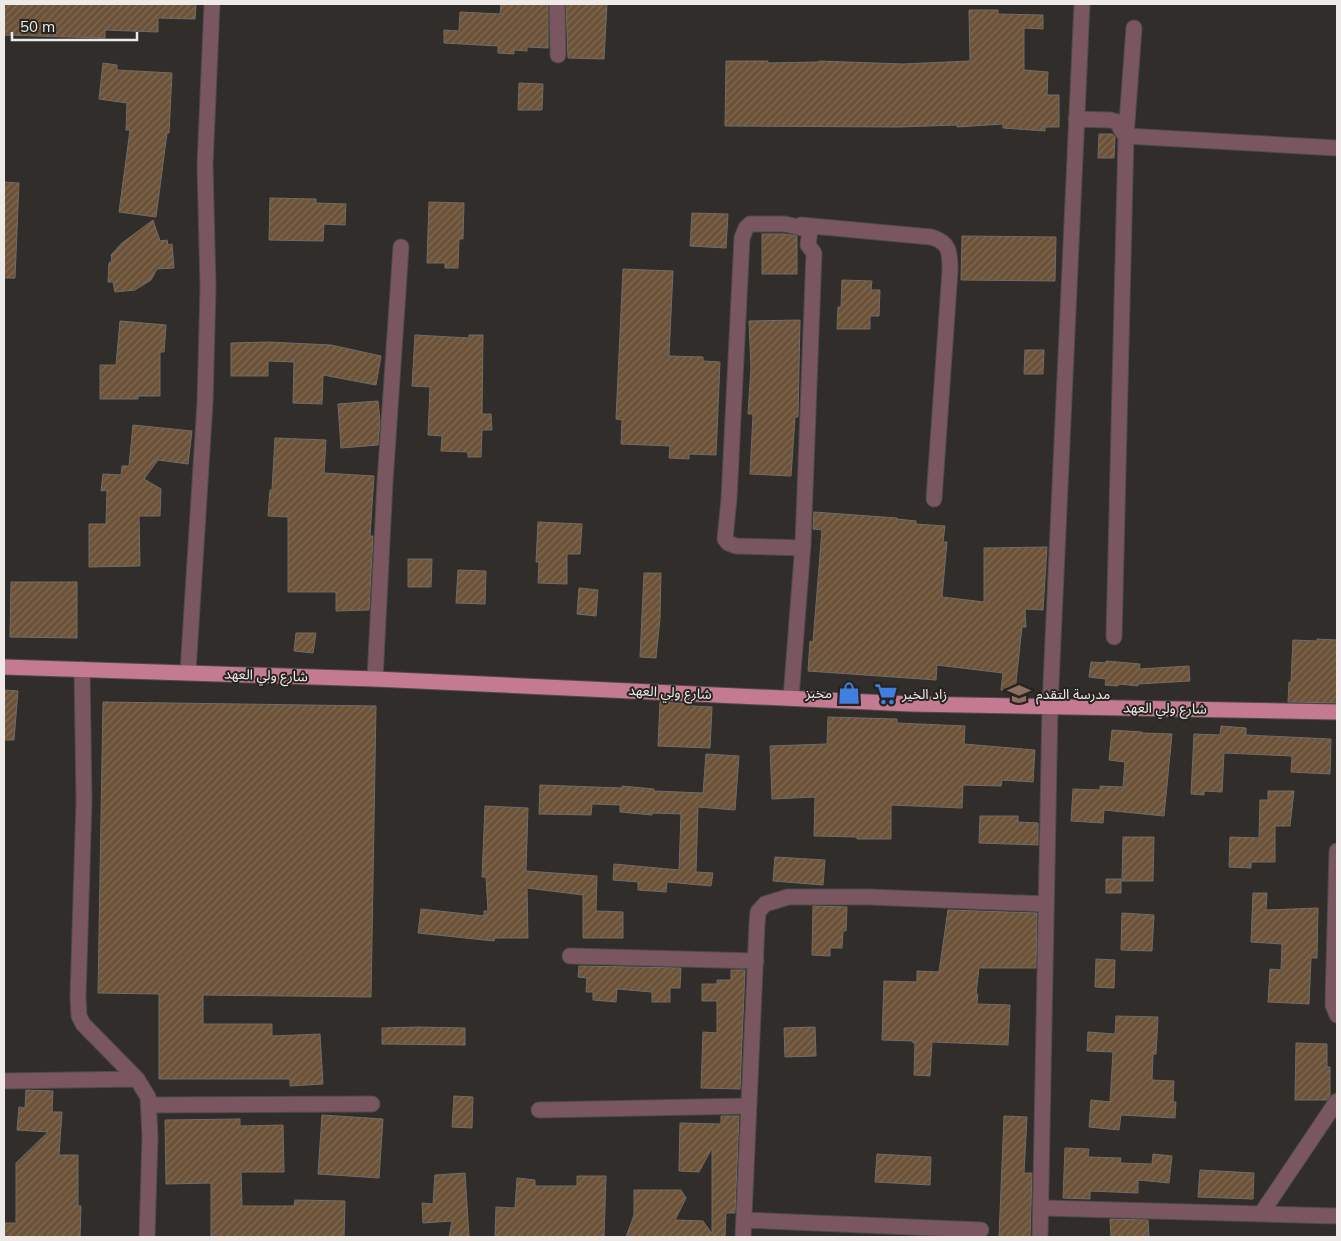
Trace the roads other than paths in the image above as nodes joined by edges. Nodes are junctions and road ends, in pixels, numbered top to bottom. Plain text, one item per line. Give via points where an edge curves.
1 (212, 4) edge
2 (557, 4) edge
3 (1082, 4) edge
4 (1134, 28) dead end
5 (558, 55) dead end
6 (1076, 119) junction
7 (1126, 136) junction
8 (1337, 148) edge
9 (785, 224) junction
10 (401, 248) dead end
11 (934, 499) dead end
12 (802, 548) junction
13 (1114, 637) dead end
14 (4, 667) edge
15 (82, 669) junction
16 (188, 672) junction
17 (375, 679) junction
18 (791, 698) junction
19 (1050, 706) junction
20 (1337, 712) edge
21 (1337, 851) edge
22 (1046, 904) junction
23 (570, 956) dead end
24 (756, 961) junction
25 (1337, 1015) edge
26 (137, 1080) junction
27 (4, 1081) edge
28 (1337, 1101) edge
29 (372, 1104) dead end
30 (149, 1105) junction
31 (749, 1106) junction
32 (539, 1110) dead end
33 (1042, 1208) junction
34 (1261, 1214) junction
35 (1337, 1216) edge
36 (744, 1220) junction
37 (981, 1230) dead end
38 (148, 1237) edge
39 (743, 1237) edge
40 (1040, 1237) edge

1 - 16 street via 204,165 208,287 205,403
2 - 5 street
3 - 6 street
4 - 7 street
6 - 7 street via 1118,122
6 - 19 street
7 - 8 street
7 - 13 street
9 - 11 street via 931,237 941,240 946,246 950,270
9 - 12 street via 810,230 808,245 814,253
9 - 12 street via 750,224 742,238 730,499 725,539 736,546
10 - 17 street
12 - 18 street
14 - 15 main road, شارع ولي العهد
15 - 16 main road, شارع ولي العهد
15 - 26 street via 84,801 79,1016
16 - 17 main road, شارع ولي العهد
17 - 18 main road, شارع ولي العهد
18 - 19 main road, شارع ولي العهد
19 - 20 main road, شارع ولي العهد
19 - 22 street
21 - 25 street via 1333,1005
22 - 24 street via 788,897 765,904 758,912
22 - 33 street
23 - 24 street
24 - 31 street
26 - 27 street
26 - 30 street
28 - 34 street
29 - 30 street
30 - 38 street
31 - 32 street
31 - 36 street
33 - 34 street
33 - 40 street
34 - 35 street
36 - 37 street
36 - 39 street

